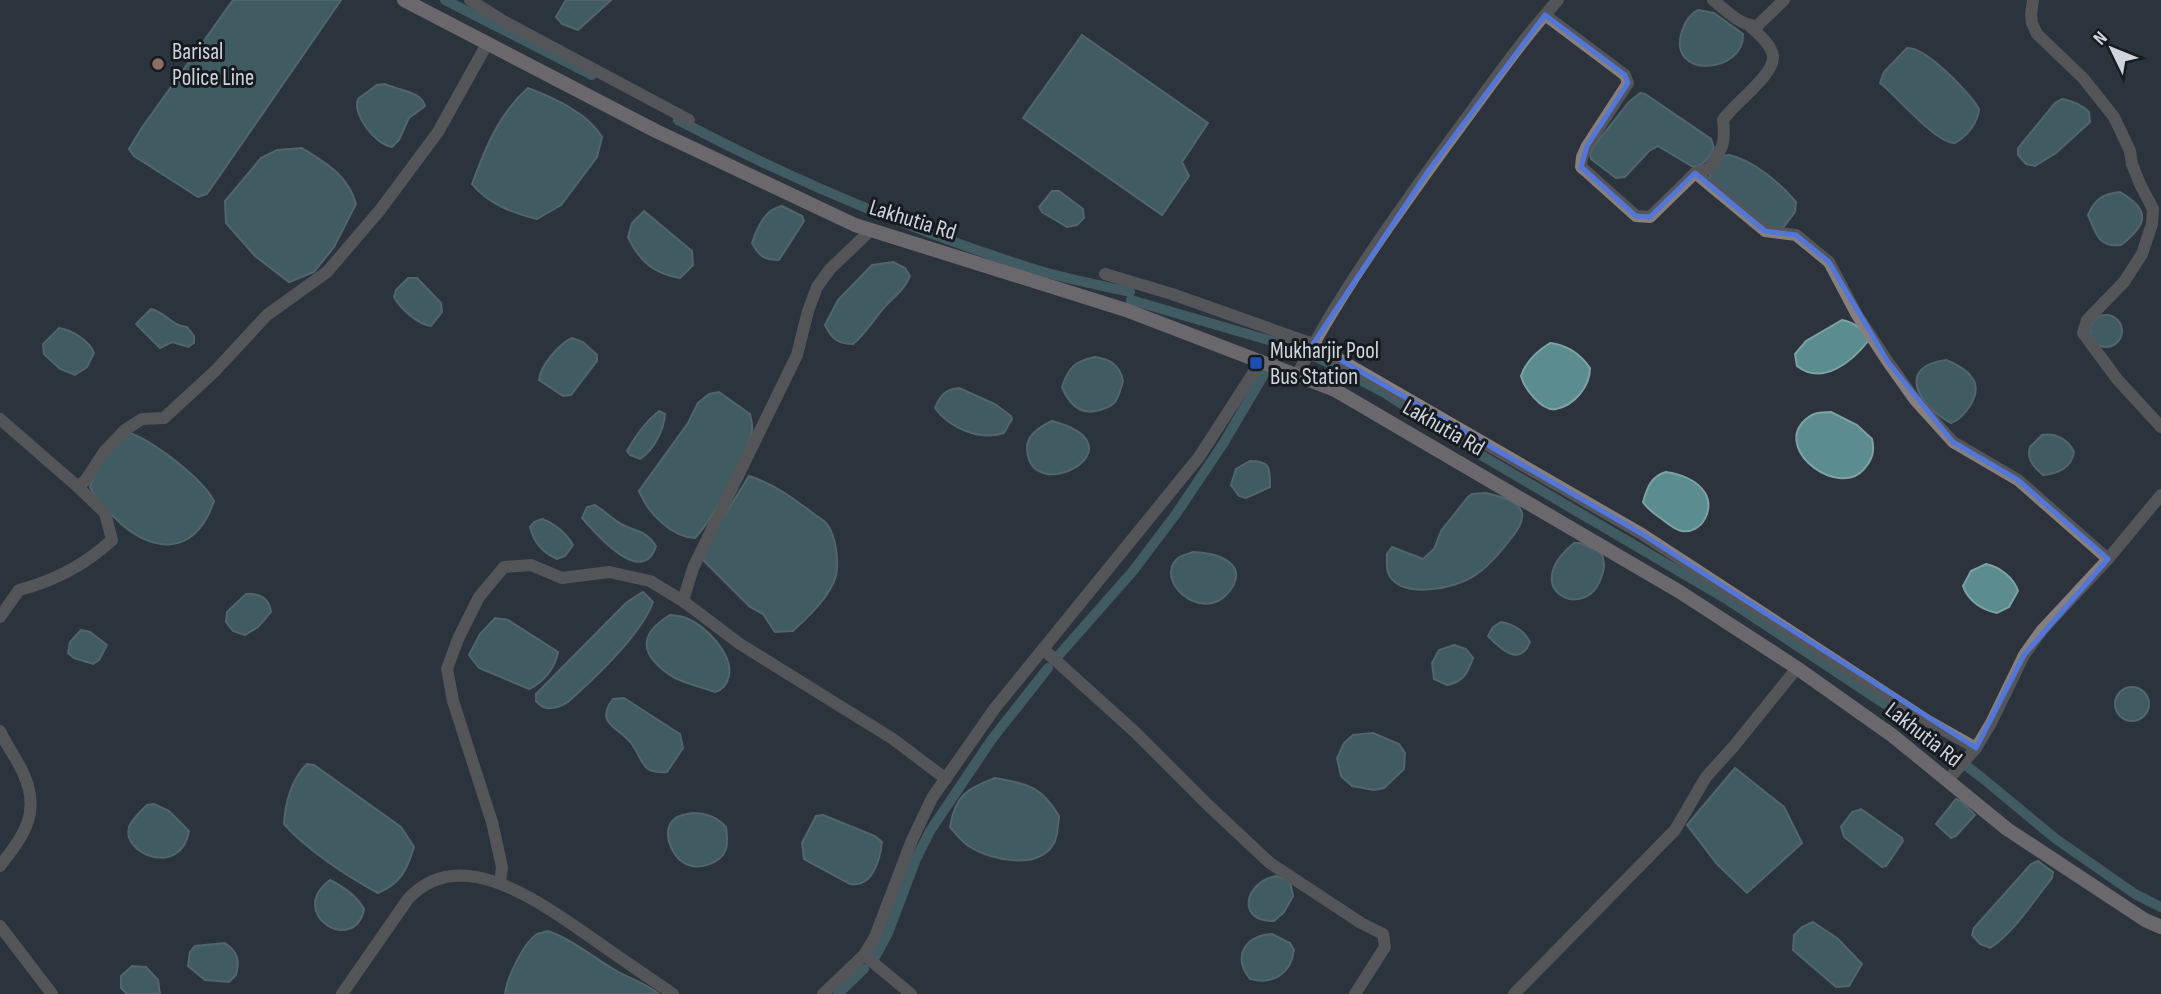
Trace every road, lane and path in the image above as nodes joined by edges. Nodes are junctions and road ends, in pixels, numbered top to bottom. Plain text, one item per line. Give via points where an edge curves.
1 (404, 0) edge
2 (470, 0) edge
3 (1558, 0) edge
4 (1713, 0) edge
5 (1784, 0) edge
6 (2033, 0) edge
7 (1545, 15) junction
8 (1750, 26) junction
9 (487, 44) junction
10 (689, 120) dead end
11 (1695, 173) junction
12 (871, 230) junction
13 (1105, 274) dead end
14 (1313, 344) junction
15 (1261, 361) junction
16 (1297, 375) junction
17 (0, 419) edge
18 (2161, 427) edge
19 (77, 486) junction
20 (2161, 495) edge
21 (2108, 559) junction
22 (683, 601) junction
23 (0, 617) edge
24 (1043, 649) junction
25 (1797, 668) junction
26 (0, 731) edge
27 (1972, 752) junction
28 (1951, 776) junction
29 (946, 779) junction
30 (0, 866) edge
31 (500, 883) junction
32 (0, 926) edge
33 (2161, 927) edge
34 (864, 954) junction
35 (1361, 992) edge
36 (52, 994) edge
37 (342, 994) edge
38 (673, 994) edge
39 (823, 994) edge
40 (911, 994) edge
41 (1514, 994) edge

1 - 9 street, Lakhutia Rd
2 - 10 street
3 - 7 street
4 - 8 street
5 - 8 street via 1757,26
6 - 18 street via 2032,23 2037,34 2083,78 2114,117 2153,209 2142,254 2124,282 2087,320 2083,332 2117,379
7 - 11 street via 1625,75 1628,83 1587,146 1581,167 1636,216 1650,217
7 - 14 street via 1429,170
8 - 11 street via 1766,42 1772,61 1766,74 1723,120 1724,144 1709,169
9 - 12 street, Lakhutia Rd via 656,131
9 - 19 street via 438,132 327,272 267,315 164,418 142,419 125,430
11 - 21 street via 1765,231 1796,235 1829,262 1888,362 1954,442 2018,480
12 - 15 street, Lakhutia Rd via 1126,310
12 - 22 street via 817,287 797,355 693,568
13 - 14 street
14 - 16 street
14 - 27 street via 1642,534
15 - 16 street, Lakhutia Rd
15 - 24 street via 1199,457
16 - 25 street, Lakhutia Rd via 1335,390 1557,519
17 - 19 street
19 - 23 street via 105,513 112,540 82,564 44,584 19,590
20 - 21 street
21 - 27 street via 2024,655
22 - 29 street via 740,644 893,739
22 - 31 street via 650,581 609,572 562,578 531,565 504,567 479,597 447,668 492,822 502,867
24 - 29 street
24 - 35 street via 1270,863 1383,934 1385,947
25 - 28 street, Lakhutia Rd
25 - 41 street via 1706,777 1675,830
26 - 30 street via 24,775 33,805 22,838
27 - 28 street
28 - 33 street, Lakhutia Rd via 2007,829
29 - 34 street via 912,840 883,920
31 - 37 street via 470,876 436,878 420,886
31 - 38 street via 540,903
32 - 36 street
34 - 39 street
34 - 40 street

